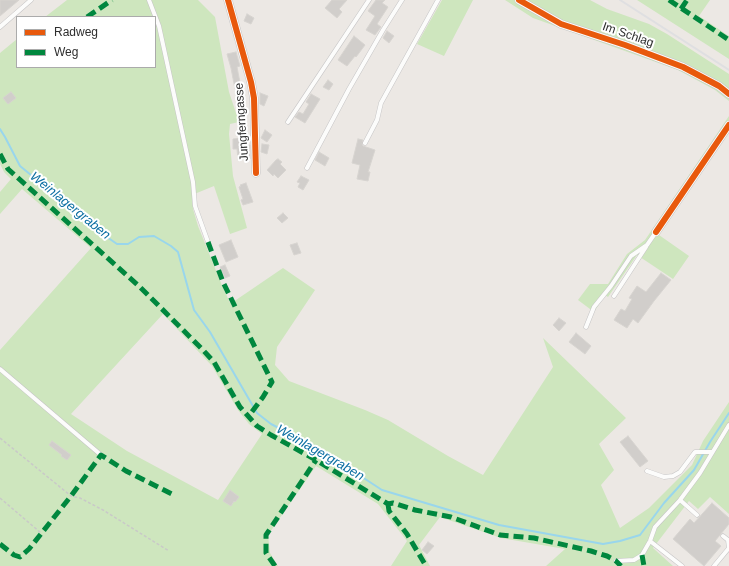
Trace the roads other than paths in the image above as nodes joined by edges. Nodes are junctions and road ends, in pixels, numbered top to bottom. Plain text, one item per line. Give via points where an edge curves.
1 (31, 0) edge
2 (149, 0) edge
3 (228, 0) edge
4 (369, 0) edge
5 (402, 0) edge
6 (438, 0) edge
7 (519, 0) edge
8 (155, 16) edge
9 (156, 18) edge
10 (0, 27) edge
11 (729, 94) edge
12 (288, 122) dead end
13 (729, 125) edge
14 (366, 143) dead end
15 (307, 168) dead end
16 (256, 174) dead end
17 (656, 232) joint
18 (208, 242) dead end
19 (647, 245) junction
20 (614, 296) dead end
21 (586, 327) dead end
22 (0, 370) edge
23 (729, 425) edge
24 (712, 452) junction
25 (101, 454) dead end
26 (647, 471) dead end
27 (680, 500) junction
28 (697, 515) dead end
29 (723, 536) dead end
30 (650, 541) junction
31 (616, 561) dead end
32 (682, 566) edge
33 (714, 566) edge

1 - 10 lane
2 - 8 lane
3 - 16 street, Jungferngasse via 254,98
4 - 12 lane
5 - 15 lane via 349,89
6 - 14 lane via 381,103 377,120
7 - 11 street, Im Schlag via 561,24 683,66
9 - 18 lane via 193,182 195,206
13 - 17 street
17 - 19 lane
19 - 20 lane
19 - 21 lane via 631,256 594,307
22 - 25 lane
23 - 24 lane
24 - 26 lane via 695,452 680,472 673,476 664,477
24 - 27 lane
27 - 28 lane
27 - 30 lane via 655,527
29 - 33 lane via 728,540 729,548
30 - 31 lane via 642,555 634,560
30 - 32 lane

